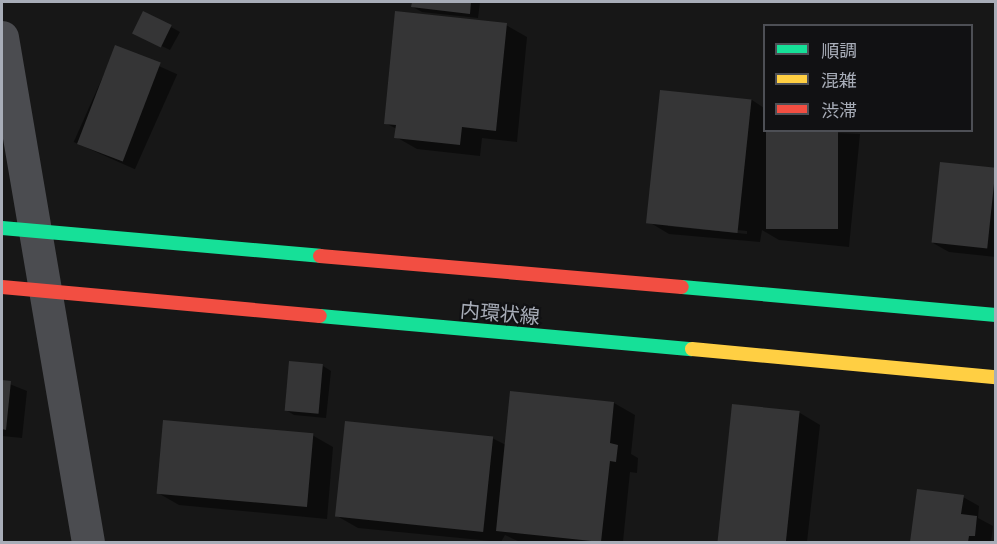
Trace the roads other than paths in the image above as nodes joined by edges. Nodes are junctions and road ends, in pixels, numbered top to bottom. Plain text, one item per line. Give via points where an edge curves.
1 (2, 37) edge
2 (17, 230) edge
3 (2, 286) edge
4 (42, 290) junction
5 (996, 315) edge
6 (996, 377) edge
7 (88, 543) edge

1 - 2 street
2 - 4 street
2 - 5 street, 内環状線
3 - 4 street, 内環状線
4 - 6 street, 内環状線
4 - 7 street

